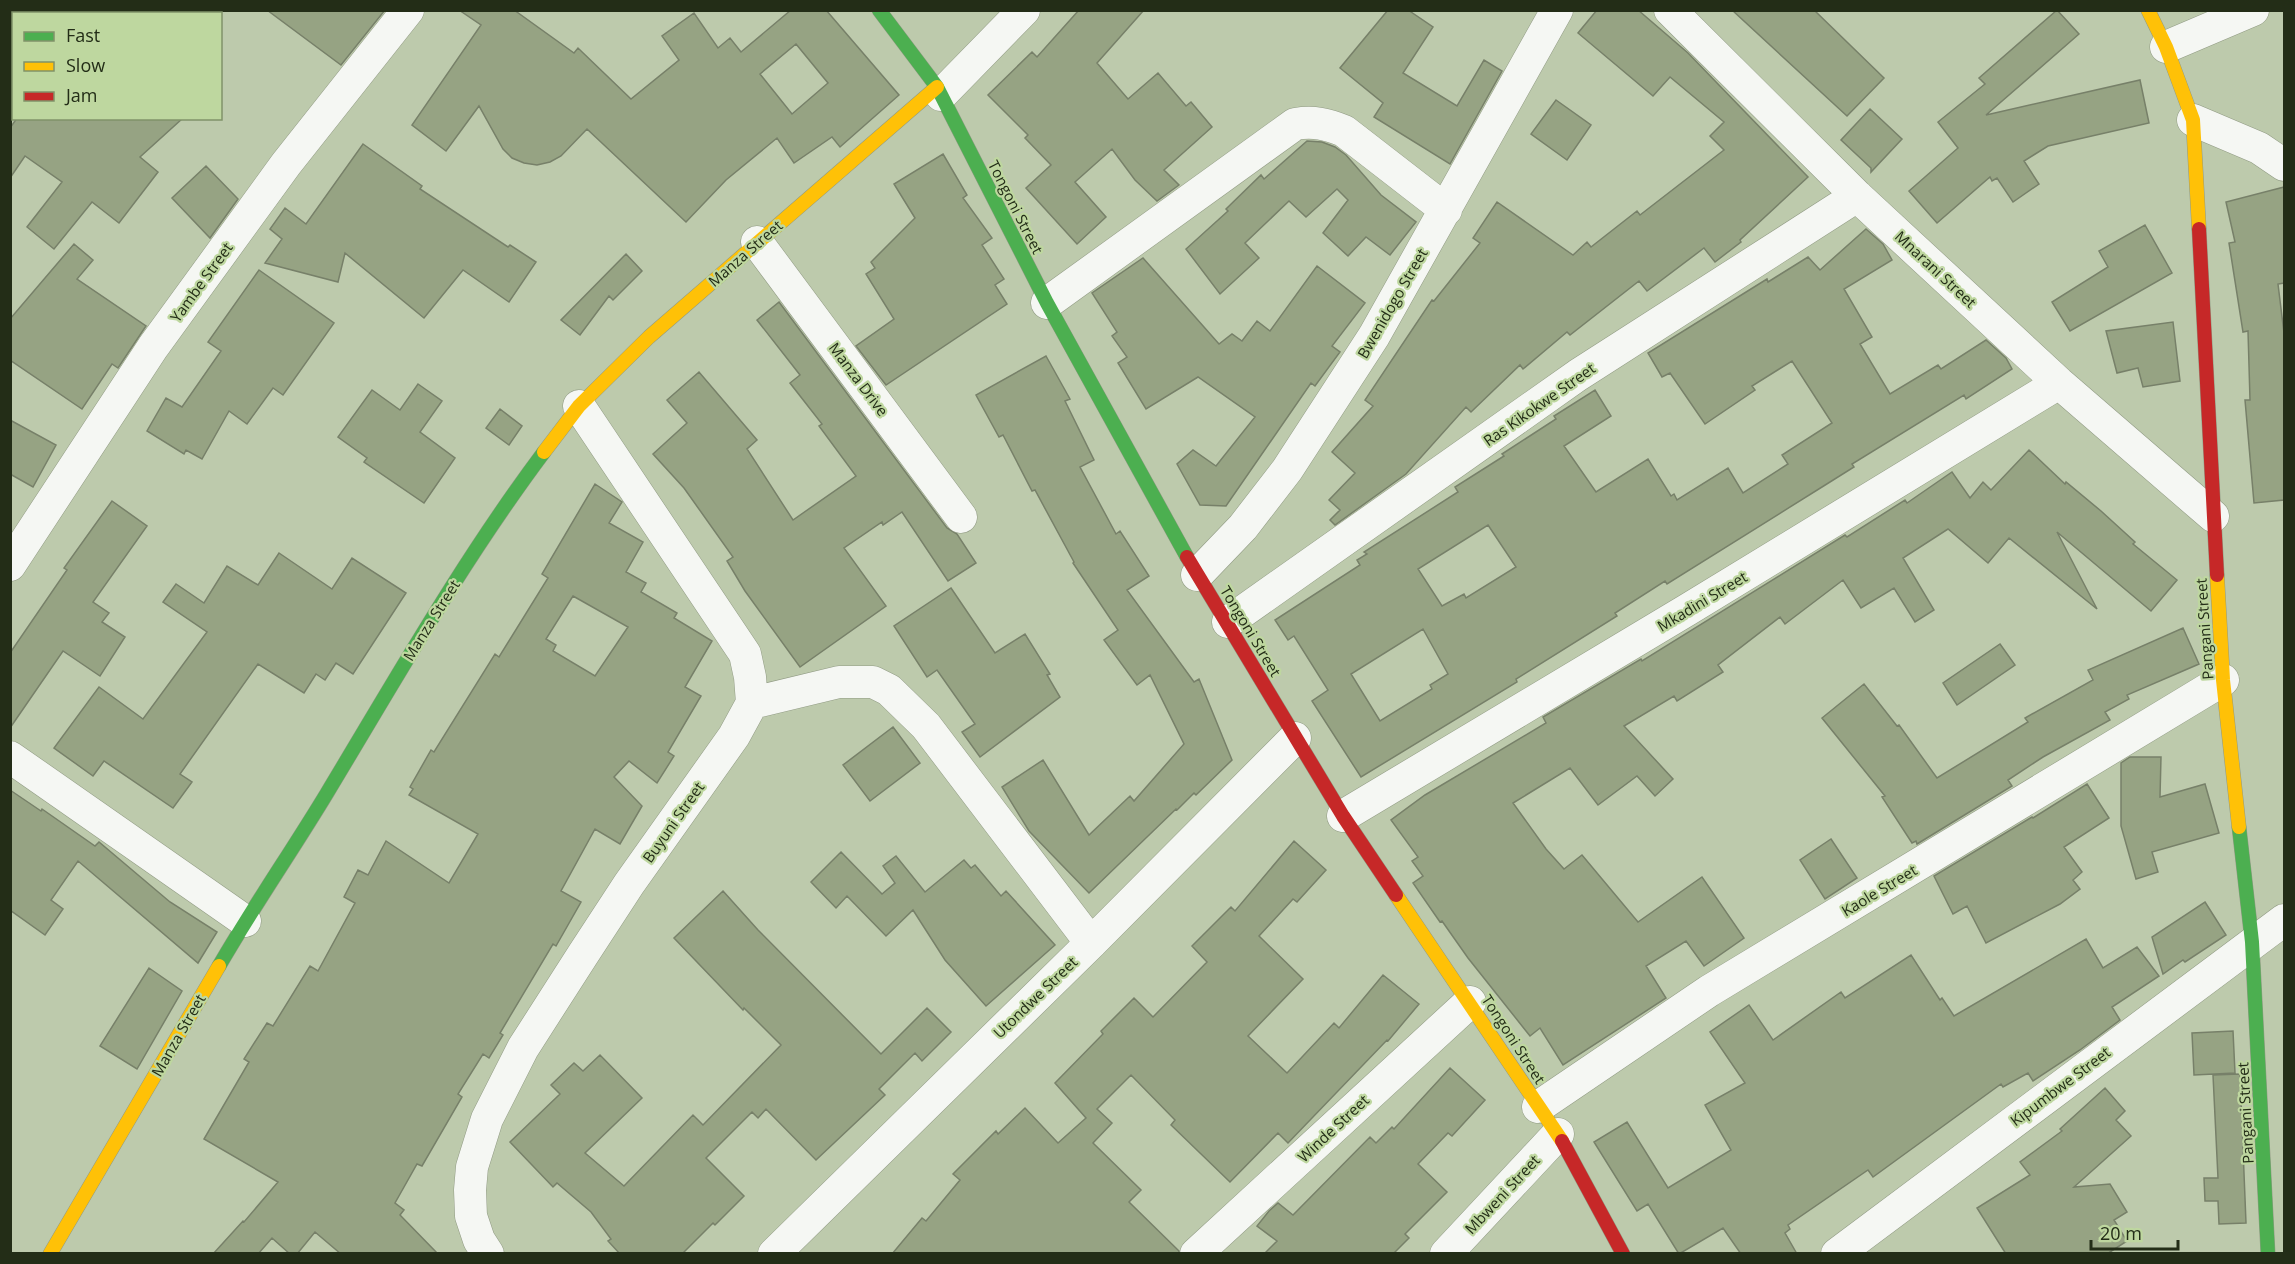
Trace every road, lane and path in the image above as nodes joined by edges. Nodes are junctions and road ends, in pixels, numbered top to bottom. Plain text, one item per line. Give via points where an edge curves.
1 (408, 10) edge
2 (879, 10) edge
3 (1024, 10) edge
4 (1557, 10) edge
5 (1670, 10) edge
6 (2148, 10) edge
7 (2253, 10) edge
8 (2166, 47) junction
9 (939, 91) junction
10 (2193, 120) junction
11 (2284, 165) edge
12 (1857, 196) junction
13 (1446, 210) junction
14 (757, 242) junction
15 (1047, 303) junction
16 (2059, 383) junction
17 (579, 406) junction
18 (2213, 516) junction
19 (961, 517) dead end
20 (10, 565) edge
21 (1197, 575) junction
22 (1228, 622) junction
23 (2223, 680) junction
24 (752, 704) junction
25 (1295, 738) junction
26 (10, 757) edge
27 (1343, 816) junction
28 (2284, 920) edge
29 (245, 921) junction
30 (2252, 942) junction
31 (1090, 943) junction
32 (1470, 1002) junction
33 (1538, 1107) junction
34 (1558, 1134) junction
35 (57, 1250) edge
36 (488, 1254) edge
37 (774, 1254) edge
38 (1196, 1254) edge
39 (1446, 1254) edge
40 (1623, 1254) edge
41 (1837, 1254) edge
42 (2268, 1254) edge

1 - 20 street, Yambe Street via 286,164 153,347
2 - 9 street, Tongoni Street
3 - 9 street, Manza Street
4 - 13 street, Bwenidogo Street
5 - 12 street, Mnarani Street
6 - 8 street, Pangani Street
7 - 8 street
8 - 10 street, Pangani Street
9 - 14 street, Manza Street
9 - 15 street, Tongoni Street
10 - 11 street via 2259,148
10 - 18 street, Pangani Street
12 - 16 street, Mnarani Street
12 - 22 street, Ras Kikokwe Street via 1578,375
13 - 15 street via 1344,131 1319,123 1294,124
13 - 21 street, Bwenidogo Street via 1374,336 1287,470 1243,527
14 - 17 street, Manza Street via 649,337
14 - 19 street, Manza Drive
15 - 21 street, Tongoni Street
16 - 18 street, Mnarani Street
16 - 27 street, Mkadini Street
17 - 24 street via 745,654
17 - 29 street, Manza Street via 502,508
18 - 23 street, Pangani Street
21 - 22 street, Tongoni Street
22 - 25 street, Tongoni Street
23 - 30 street, Pangani Street
23 - 33 street, Kaole Street via 1709,992
24 - 31 street via 839,682 873,682 889,690 926,726
24 - 36 street, Buyuni Street via 528,1039 487,1119 472,1167 470,1190 471,1216
25 - 27 street, Tongoni Street
25 - 31 street, Utondwe Street
26 - 29 street
27 - 32 street, Tongoni Street
28 - 30 street, Kipumbwe Street
29 - 35 street, Manza Street
30 - 41 street, Kipumbwe Street
30 - 42 street, Pangani Street
31 - 37 street, Utondwe Street
32 - 33 street, Tongoni Street
32 - 38 street, Winde Street
33 - 34 street, Tongoni Street
34 - 39 street, Mbweni Street
34 - 40 street, Tongoni Street

